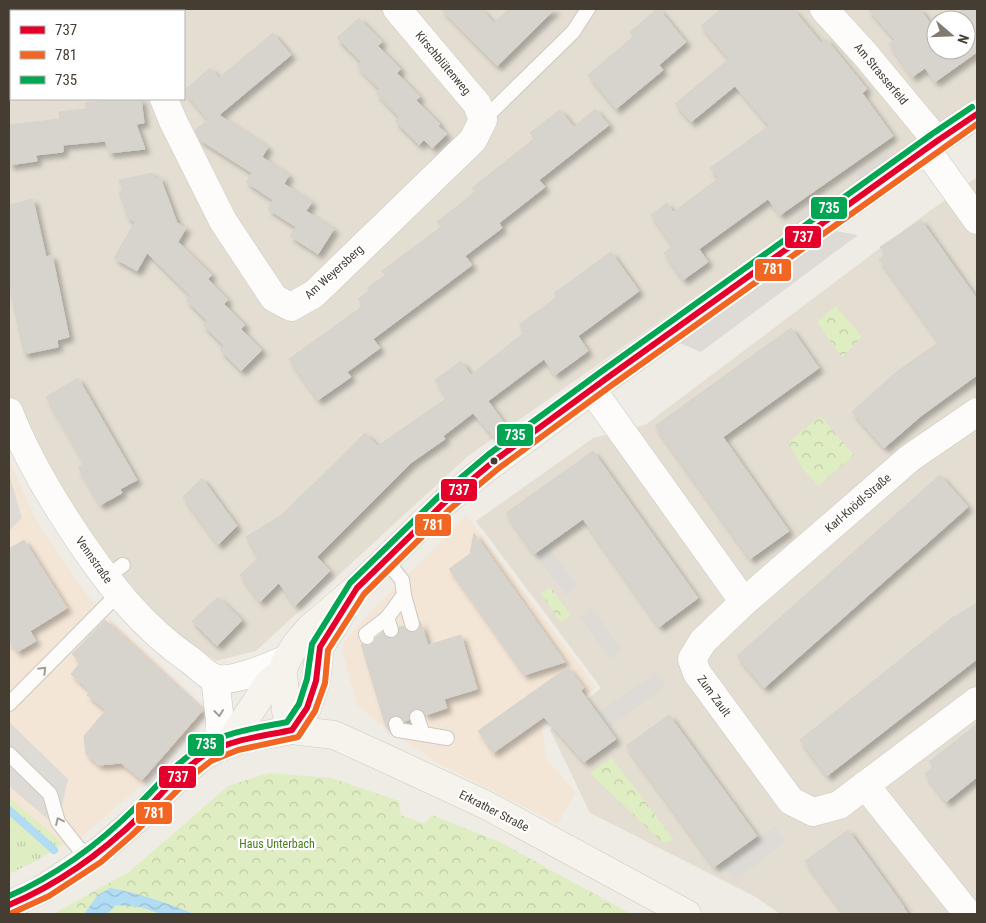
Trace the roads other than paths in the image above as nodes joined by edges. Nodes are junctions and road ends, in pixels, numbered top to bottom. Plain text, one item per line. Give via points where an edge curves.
1 (397, 9) edge
2 (588, 9) edge
3 (824, 9) edge
4 (164, 100) edge
5 (977, 114) edge
6 (483, 120) junction
7 (931, 145) junction
8 (977, 220) edge
9 (592, 390) junction
10 (977, 412) edge
11 (10, 422) edge
12 (386, 560) junction
13 (116, 579) junction
14 (357, 588) junction
15 (404, 595) junction
16 (744, 602) junction
17 (412, 624) dead end
18 (367, 637) dead end
19 (284, 666) junction
20 (215, 678) junction
21 (316, 680) junction
22 (977, 701) edge
23 (9, 704) edge
24 (417, 717) dead end
25 (396, 724) dead end
26 (292, 730) junction
27 (423, 734) junction
28 (334, 735) junction
29 (447, 738) dead end
30 (224, 746) junction
31 (9, 754) edge
32 (865, 784) junction
33 (88, 860) junction
34 (9, 905) edge
35 (687, 914) edge
36 (968, 914) edge

1 - 6 street, Kirschblütenweg via 477,104
2 - 6 lane via 573,32
3 - 7 street, Am Strasserfeld via 865,54
4 - 6 street, Am Weyersberg via 223,221 274,298 291,307 314,294 473,140
5 - 7 street
7 - 8 street, Am Strasserfeld
7 - 9 street
9 - 12 street via 494,461 444,503
9 - 16 street
10 - 16 street, Karl-Knödl-Straße via 910,458
11 - 13 street, Vennstraße via 49,494
12 - 14 street
12 - 15 lane via 402,580
13 - 20 street, Vennstraße via 172,648
23 -> 13 lane
14 - 19 street via 309,629
14 - 21 street via 320,647
15 - 17 lane
15 - 18 lane via 389,624 366,634
16 - 32 street, Zum Zault via 703,641 692,659 697,673 791,801 812,812 839,805
19 - 20 street via 238,678
19 - 26 street via 284,704
19 - 30 street
20 -> 30 street
21 - 26 street via 306,708
21 - 28 street
22 - 32 street
24 - 27 lane
25 - 27 lane via 398,730
26 - 28 street, Erkrather Straße
26 - 30 street, Erkrather Straße
27 - 29 lane
28 - 35 street, Erkrather Straße via 486,805
30 - 33 street via 186,770 139,817
33 -> 31 lane via 58,822 50,794
32 - 36 street
33 - 34 street via 43,889

